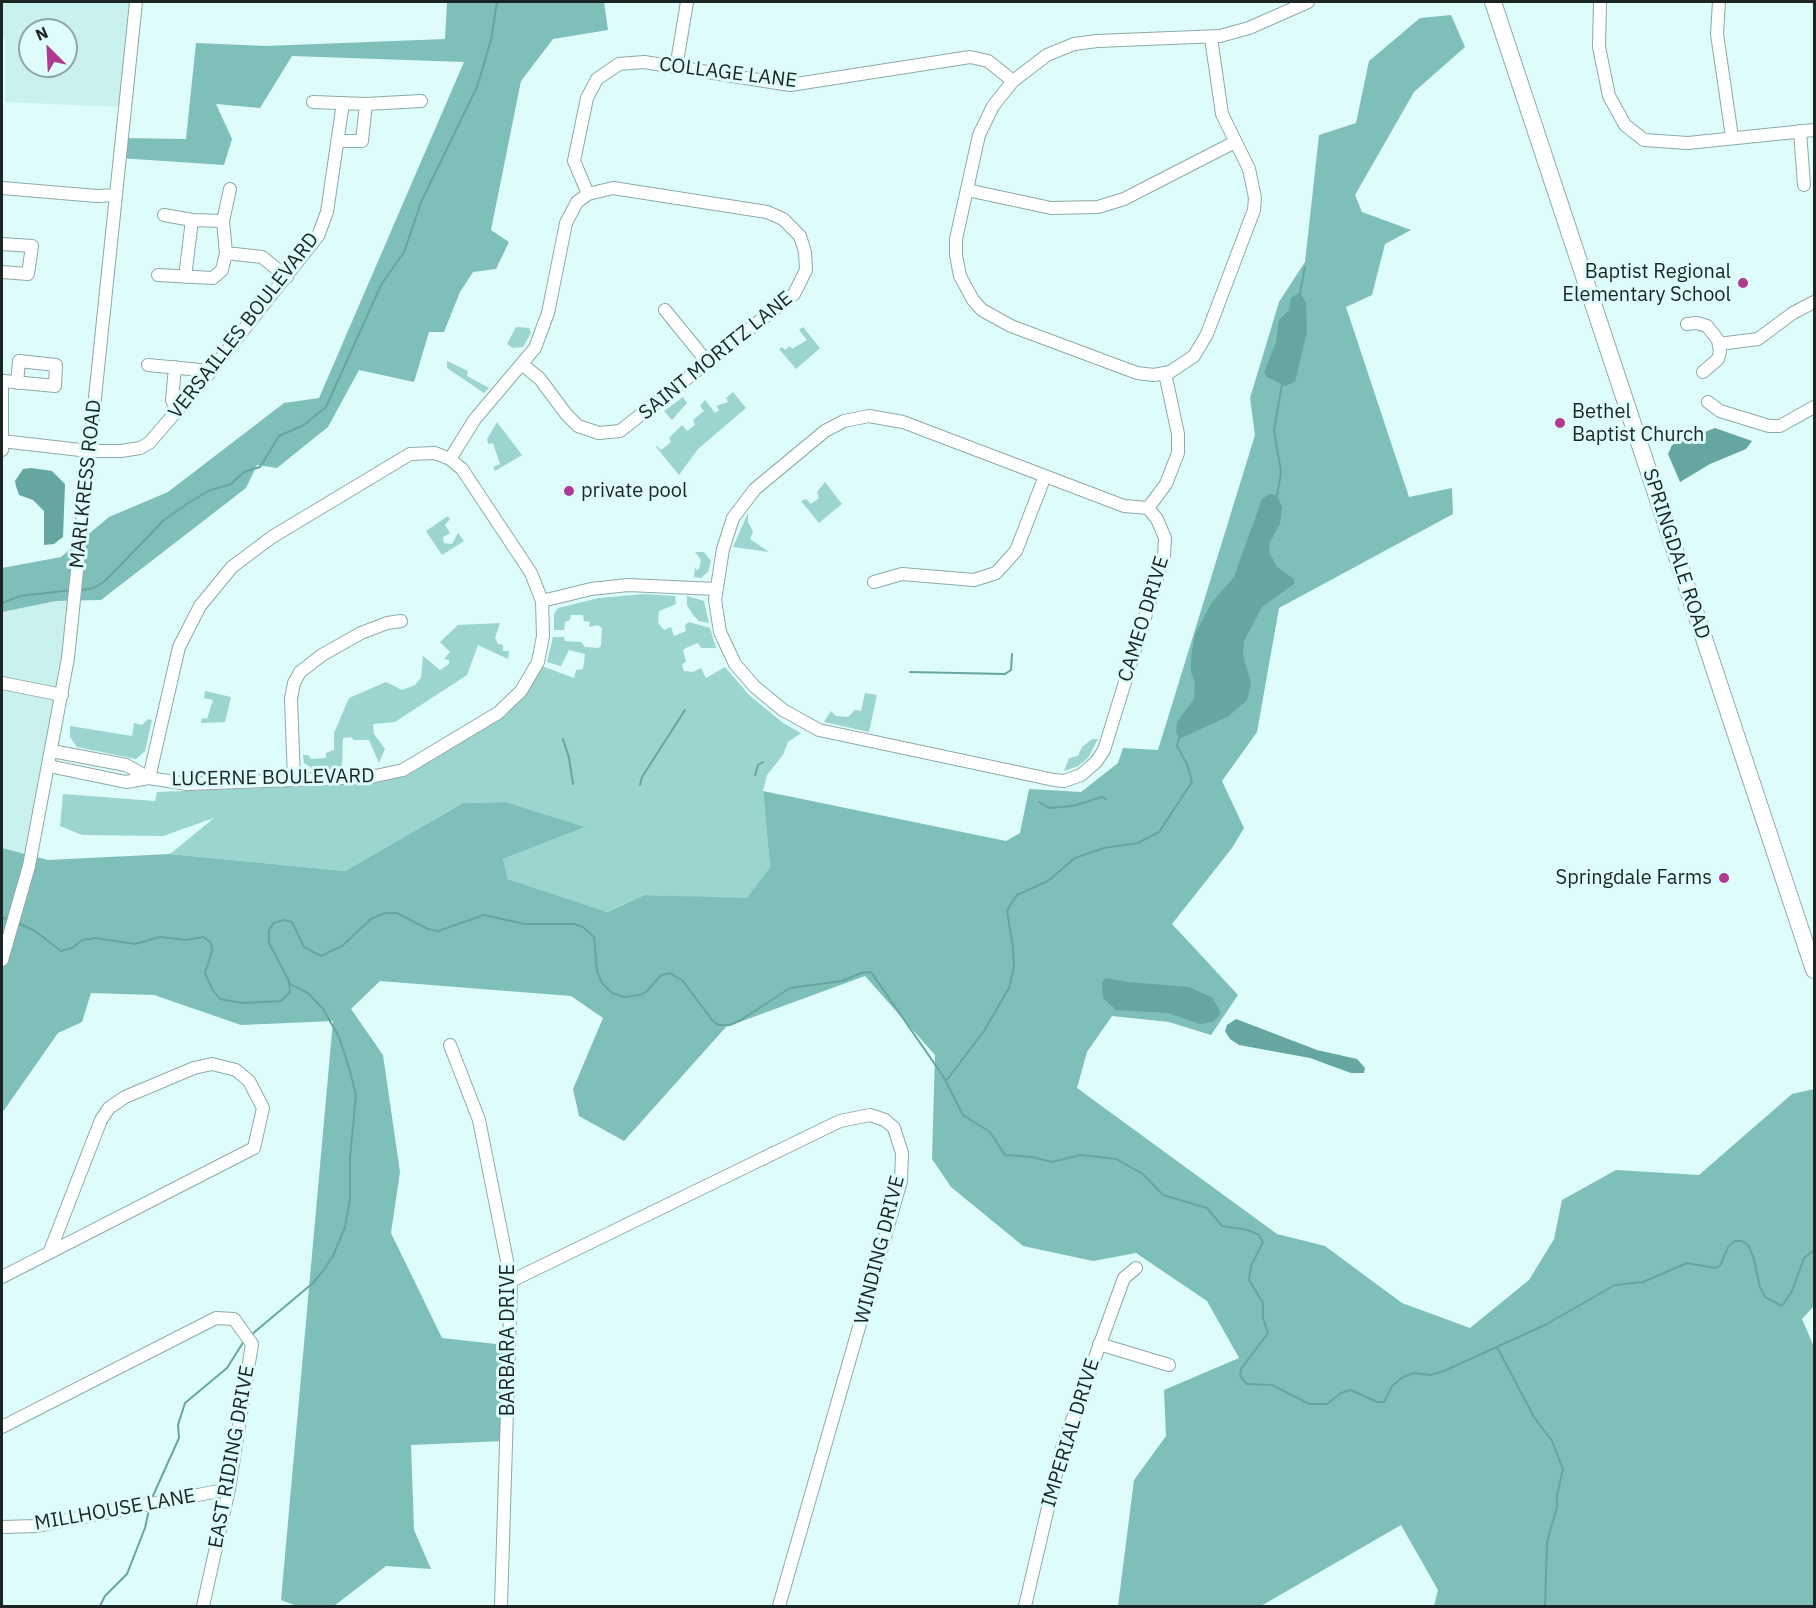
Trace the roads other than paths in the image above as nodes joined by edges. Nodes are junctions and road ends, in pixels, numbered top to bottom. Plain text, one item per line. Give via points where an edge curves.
1 (136, 2) edge
2 (687, 2) edge
3 (1308, 2) edge
4 (1493, 2) edge
5 (1600, 2) edge
6 (1719, 2) edge
7 (1211, 38) junction
8 (676, 68) junction
9 (1012, 81) junction
10 (420, 101) dead end
11 (313, 102) dead end
12 (342, 103) junction
13 (366, 104) junction
14 (1815, 130) edge
15 (1800, 131) junction
16 (1732, 137) junction
17 (337, 141) junction
18 (1235, 142) junction
19 (1804, 185) dead end
20 (2, 188) edge
21 (230, 189) dead end
22 (967, 190) junction
23 (588, 194) junction
24 (116, 195) junction
25 (164, 215) dead end
26 (192, 220) junction
27 (223, 221) junction
28 (2, 244) edge
29 (226, 253) junction
30 (2, 272) edge
31 (158, 275) dead end
32 (185, 277) junction
33 (288, 277) junction
34 (1815, 302) edge
35 (665, 310) dead end
36 (1687, 324) dead end
37 (1719, 344) junction
38 (708, 363) junction
39 (147, 365) dead end
40 (523, 365) junction
41 (175, 367) junction
42 (211, 371) junction
43 (1702, 372) dead end
44 (1165, 373) junction
45 (3, 381) edge
46 (17, 383) dead end
47 (1708, 402) dead end
48 (1815, 407) edge
49 (177, 412) junction
50 (2, 444) edge
51 (88, 451) junction
52 (450, 459) junction
53 (1045, 476) junction
54 (1148, 508) junction
55 (874, 582) dead end
56 (716, 590) junction
57 (542, 601) junction
58 (401, 621) dead end
59 (2, 683) edge
60 (62, 695) junction
61 (52, 751) junction
62 (49, 766) junction
63 (149, 778) junction
64 (294, 779) junction
65 (2, 960) edge
66 (1815, 970) edge
67 (450, 1045) dead end
68 (50, 1251) junction
69 (1136, 1268) dead end
70 (2, 1277) edge
71 (511, 1281) junction
72 (1099, 1344) junction
73 (1169, 1365) dead end
74 (2, 1427) edge
75 (229, 1489) junction
76 (2, 1527) edge
77 (203, 1606) edge
78 (501, 1606) edge
79 (779, 1606) edge
80 (1025, 1606) edge

1 - 24 street, MARLKRESS ROAD
2 - 8 street
3 - 7 street via 1249,28
4 - 66 main road, SPRINGDALE ROAD
5 - 16 street via 1599,47 1604,76 1609,96 1624,124 1644,140 1659,143
6 - 16 street via 1717,34
7 - 9 street via 1079,43 1047,56
7 - 18 street via 1221,108
8 - 9 street, COLLAGE LANE via 790,85 970,57 988,61
8 - 23 street, COLLAGE LANE via 624,63 605,71 593,84 574,155 575,168
9 - 22 street via 982,128
10 - 13 street
11 - 12 street
12 - 13 street
12 - 17 street, VERSAILLES BOULEVARD
13 - 17 street via 362,141
14 - 15 street
15 - 16 street
15 - 19 street
17 - 33 street, VERSAILLES BOULEVARD via 324,224
18 - 22 street via 1124,199 1098,207 1051,208
18 - 44 street via 1253,180 1254,210 1202,346 1185,364
20 - 24 street
21 - 27 street
22 - 44 street via 956,255 962,281 982,310 1011,326 1129,370 1147,375
23 - 38 street, SAINT MORITZ LANE via 613,188 767,212 796,231 806,260 798,289
23 - 40 street via 577,202 566,223 546,321
24 - 51 street, MARLKRESS ROAD
25 - 26 street
26 - 27 street
26 - 32 street
27 - 29 street
28 - 30 street via 32,246 28,273
29 - 32 street via 222,270 213,278
29 - 33 street via 262,257
31 - 32 street
33 - 42 street, VERSAILLES BOULEVARD
34 - 37 street via 1758,339
35 - 38 street
36 - 37 street via 1707,326
37 - 43 street via 1718,359
38 - 40 street, SAINT MORITZ LANE via 626,428 606,434 589,431 574,422 540,379
39 - 41 street
40 - 52 street via 475,419
41 - 42 street
41 - 49 street via 172,400
42 - 49 street, VERSAILLES BOULEVARD
44 - 54 street via 1178,434 1178,453 1167,484
45 - 46 street
45 - 50 street
47 - 48 street via 1720,411 1769,426 1779,426
49 - 51 street, VERSAILLES BOULEVARD via 140,448
50 - 51 street, VERSAILLES BOULEVARD
51 - 60 street, MARLKRESS ROAD via 75,608
52 - 57 street, LUCERNE BOULEVARD via 466,475 511,541 531,573
52 - 63 street, LUCERNE BOULEVARD via 423,451 400,459 261,544 228,570 198,608 177,651
53 - 54 street, CAMEO DRIVE via 1124,506
53 - 55 street via 1016,551 996,573 974,580 902,574
53 - 56 street, CAMEO DRIVE via 892,418 869,416 844,421 807,446 745,500 727,532
54 - 56 street, CAMEO DRIVE via 1163,533 1165,551 1110,732 1093,766 1064,780 870,742 804,724 755,687 735,664 718,624
56 - 57 street via 628,585
57 - 64 street, LUCERNE BOULEVARD via 543,636 538,662 521,691 498,713 396,772 371,777
58 - 64 street via 361,633 300,672 291,699
59 - 60 street
60 - 61 street, MARLKRESS ROAD
61 - 62 street, MARLKRESS ROAD
61 - 63 street, LUCERNE BOULEVARD via 131,767
62 - 63 street, LUCERNE BOULEVARD via 126,782
62 - 65 street, MARLKRESS ROAD via 29,866
63 - 64 street, LUCERNE BOULEVARD via 187,784
67 - 71 street, BARBARA DRIVE via 479,1120
68 - 68 street via 254,1148 263,1108 249,1081 236,1070 212,1064 125,1097 109,1108
68 - 70 street
69 - 72 street, IMPERIAL DRIVE via 1124,1278
71 - 78 street, BARBARA DRIVE
71 - 79 street, WINDING DRIVE via 840,1121 870,1115 894,1128 902,1153 901,1181
72 - 73 street
72 - 80 street, IMPERIAL DRIVE via 1062,1448
74 - 75 street, EAST RIDING DRIVE via 216,1318 234,1319 252,1344
75 - 76 street, MILLHOUSE LANE via 37,1526
75 - 77 street, EAST RIDING DRIVE

